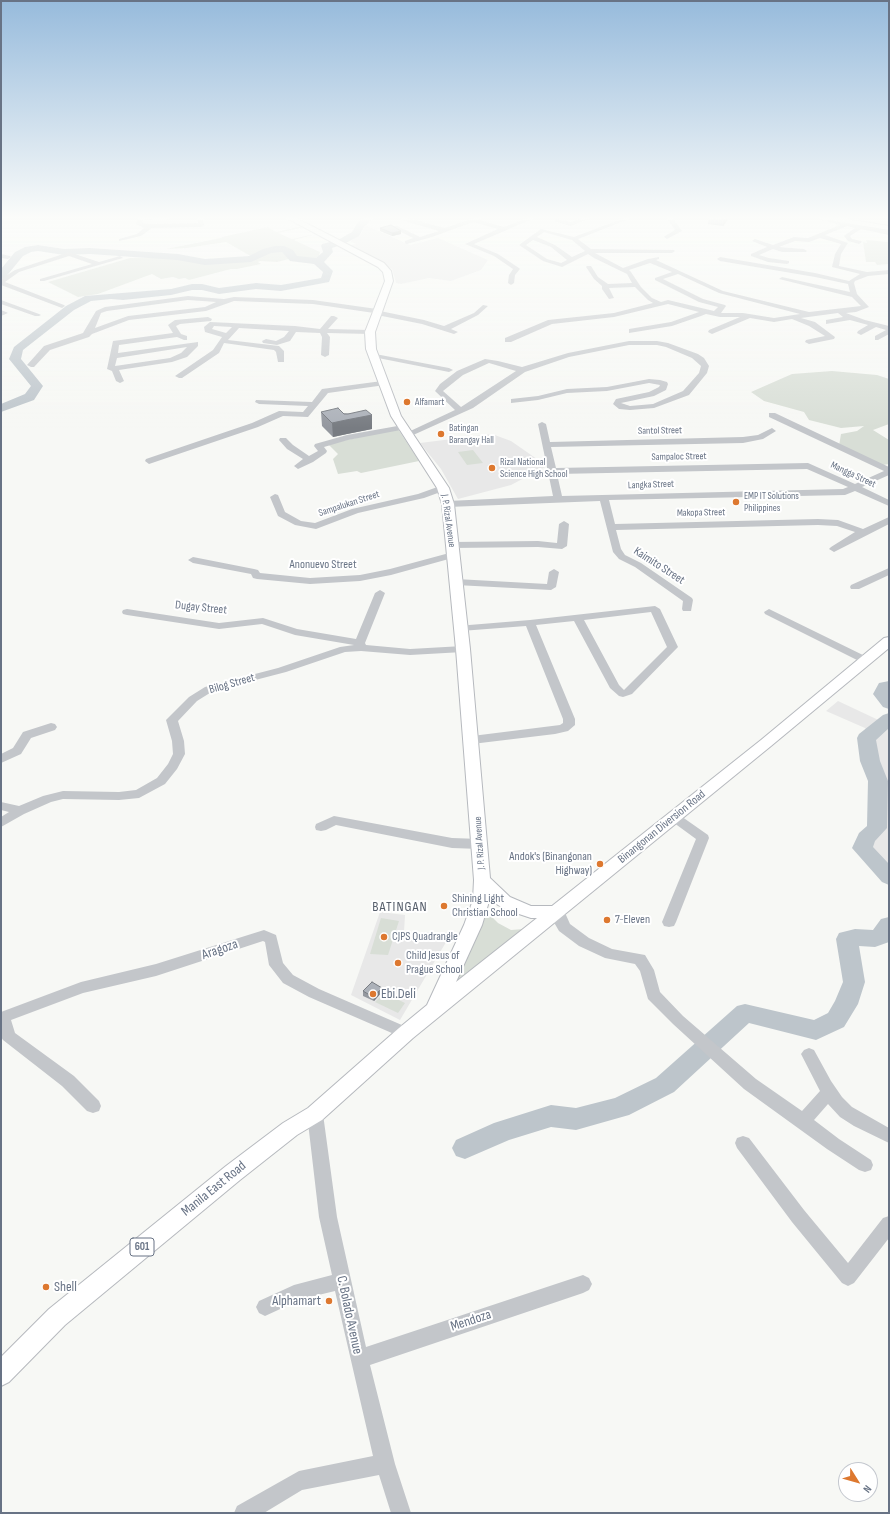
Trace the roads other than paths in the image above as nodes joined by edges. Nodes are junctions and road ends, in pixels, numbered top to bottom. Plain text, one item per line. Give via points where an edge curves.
1 (13, 288) edge
2 (387, 288) edge
3 (605, 288) edge
4 (639, 288) edge
5 (675, 288) edge
6 (711, 288) edge
7 (819, 288) edge
8 (851, 288) edge
9 (854, 296) junction
10 (610, 298) dead end
11 (225, 301) junction
12 (1, 302) edge
13 (660, 304) junction
14 (62, 306) dead end
15 (485, 306) dead end
16 (206, 309) junction
17 (705, 311) junction
18 (840, 311) junction
19 (377, 312) junction
20 (716, 314) junction
21 (809, 314) junction
22 (37, 315) dead end
23 (749, 316) junction
24 (792, 317) junction
25 (850, 317) junction
26 (334, 318) dead end
27 (211, 321) junction
28 (829, 322) dead end
29 (238, 325) junction
30 (874, 325) junction
31 (295, 328) junction
32 (444, 329) junction
33 (889, 330) edge
34 (322, 331) junction
35 (632, 331) dead end
36 (89, 332) junction
37 (370, 332) junction
38 (454, 332) dead end
39 (712, 332) dead end
40 (861, 333) dead end
41 (178, 334) junction
42 (878, 338) dead end
43 (225, 339) junction
44 (257, 340) dead end
45 (508, 340) dead end
46 (809, 342) dead end
47 (195, 344) junction
48 (325, 355) dead end
49 (373, 355) junction
50 (113, 356) junction
51 (280, 360) dead end
52 (31, 365) dead end
53 (115, 369) junction
54 (449, 370) dead end
55 (522, 370) junction
56 (179, 376) dead end
57 (120, 381) dead end
58 (382, 383) junction
59 (514, 401) dead end
60 (259, 402) dead end
61 (314, 404) junction
62 (460, 410) junction
63 (772, 415) dead end
64 (542, 424) dead end
65 (406, 431) junction
66 (772, 431) dead end
67 (283, 440) dead end
68 (547, 445) junction
69 (310, 460) junction
70 (148, 462) dead end
71 (298, 466) dead end
72 (808, 466) joint
73 (551, 471) junction
74 (889, 471) edge
75 (443, 488) junction
76 (853, 488) junction
77 (275, 497) dead end
78 (604, 498) junction
79 (558, 499) junction
80 (889, 503) edge
81 (448, 504) junction
82 (889, 520) edge
83 (564, 524) dead end
84 (611, 526) junction
85 (863, 532) junction
86 (834, 549) dead end
87 (453, 550) junction
88 (193, 560) dead end
89 (889, 570) edge
90 (554, 572) dead end
91 (456, 582) junction
92 (855, 587) dead end
93 (380, 592) dead end
94 (687, 609) dead end
95 (127, 612) dead end
96 (769, 612) dead end
97 (578, 618) junction
98 (530, 623) junction
99 (461, 628) junction
100 (889, 641) edge
101 (361, 645) junction
102 (463, 649) junction
103 (865, 660) junction
104 (51, 727) dead end
105 (472, 740) junction
106 (1, 759) edge
107 (1, 806) edge
108 (20, 811) junction
109 (674, 816) junction
110 (1, 823) edge
111 (322, 827) dead end
112 (480, 844) junction
113 (482, 880) junction
114 (555, 912) junction
115 (669, 922) dead end
116 (434, 1012) junction
117 (2, 1017) edge
118 (406, 1033) junction
119 (809, 1054) dead end
120 (829, 1092) junction
121 (93, 1106) dead end
122 (315, 1114) junction
123 (803, 1121) junction
124 (889, 1136) edge
125 (743, 1143) dead end
126 (866, 1165) dead end
127 (889, 1224) edge
128 (342, 1281) junction
129 (583, 1284) dead end
130 (265, 1307) dead end
131 (359, 1359) junction
132 (1, 1374) edge
133 (384, 1464) junction
134 (244, 1513) edge
135 (401, 1513) edge

1 - 14 street
2 - 19 main road, J. P. Rizal Avenue / 601
3 - 10 street
4 - 13 street via 650,300
5 - 20 street via 701,301 723,306
6 - 21 street
7 - 9 street
8 - 9 street
9 - 18 street via 866,306 856,310
11 - 16 street
11 - 19 street via 234,299 313,302
11 - 36 street via 188,298 105,309 95,316
12 - 22 street
13 - 17 street via 668,302
13 - 45 street via 614,315 551,322
15 - 32 street via 473,316
16 - 27 street
16 - 36 street via 128,318
17 - 20 street
17 - 35 street via 672,324
18 - 21 street
18 - 25 street
19 - 32 street
19 - 37 main road, J. P. Rizal Avenue / 601
20 - 23 street
21 - 24 street
23 - 24 street via 774,320
23 - 39 street
24 - 46 street via 812,324 831,337
25 - 28 street
25 - 30 street via 858,323
26 - 34 street
27 - 29 street
27 - 41 street via 178,322 172,326
27 - 43 street via 208,330
29 - 31 street
29 - 43 street
30 - 33 street
30 - 40 street
31 - 34 street
31 - 44 street via 287,339 277,343
32 - 38 street
33 - 42 street
34 - 37 street
34 - 48 street via 326,337
36 - 52 street via 47,348
37 - 49 main road, J. P. Rizal Avenue / 601
41 - 47 street
41 - 50 street via 116,343
43 - 51 street via 276,348 280,351
43 - 56 street via 216,352
47 - 50 street
47 - 53 street via 184,355 172,360
49 - 54 street
49 - 58 main road, J. P. Rizal Avenue / 601
50 - 53 street via 111,369
53 - 57 street
55 - 59 street via 568,355 647,342 668,345 695,356 705,366 703,373 686,393 654,406 630,408 617,404 624,398 651,394 663,388 664,384 649,381 607,389 567,391
55 - 62 street via 470,406
55 - 62 street via 488,361 460,373 439,391
58 - 61 street via 325,391
58 - 65 main road, J. P. Rizal Avenue / 601 via 396,416
60 - 61 street
61 - 70 street via 305,414 282,413
62 - 65 street
63 - 74 street
64 - 68 street
65 - 69 street via 347,438 318,446 324,452
65 - 75 main road, J. P. Rizal Avenue / 601
66 - 68 street, Santol Street via 760,437 743,440
67 - 69 street
68 - 73 street
69 - 71 street
72 - 73 street, Sampaloc Street
72 - 76 street, Mangga Street
73 - 79 street
74 - 76 street, Langka Street
75 - 77 street, Sampalukan Street via 421,496 355,511 316,526 298,523 281,514
75 - 81 main road, J. P. Rizal Avenue / 601
76 - 78 street, Langka Street via 845,492
76 - 80 street, Mangga Street
78 - 79 street, Langka Street
78 - 84 street, Kaimito Street
79 - 81 street, Langka Street
81 - 87 main road, J. P. Rizal Avenue / 601
82 - 85 street
83 - 87 street via 562,546 538,544
84 - 85 street, Makopa Street via 824,522 845,525
84 - 94 street, Kaimito Street via 616,550 622,557 638,565 688,600
85 - 86 street
87 - 88 street, Anonuevo Street via 391,572 335,580 257,576 254,572
87 - 91 main road, J. P. Rizal Avenue / 601
89 - 92 street
90 - 91 street via 551,587
91 - 99 main road, J. P. Rizal Avenue / 601
93 - 101 street
95 - 101 street, Dugay Street via 219,626 262,621 295,632
96 - 103 street
97 - 97 street via 655,609 673,646 628,692 623,694 614,686
97 - 98 street
98 - 99 street
98 - 105 street via 569,719 569,725 555,730
99 - 102 main road, J. P. Rizal Avenue / 601
100 - 103 main road, Binangonan Diversion Road
101 - 102 street, Bilog Street via 410,652
101 - 108 street, Bilog Street via 282,670 209,689 193,699 172,720 179,754 173,766 162,781 139,794 64,795 47,799
102 - 105 main road, J. P. Rizal Avenue / 601
103 - 109 main road, Binangonan Diversion Road
104 - 106 street via 27,736 17,751
105 - 112 main road, J. P. Rizal Avenue / 601
107 - 108 street
108 - 110 street, Bilog Street
109 - 114 main road, Binangonan Diversion Road
109 - 115 street via 703,838
111 - 112 street via 334,820 452,843
112 - 113 main road, J. P. Rizal Avenue / 601
113 - 114 main road, J. P. Rizal Avenue via 513,906 531,912
113 - 116 main road, J. P. Rizal Avenue / 601 via 482,900 473,925
114 - 116 main road, Binangonan Diversion Road
114 - 123 street via 564,927 584,942 610,954 640,959 647,970 653,995 662,1005 750,1084
116 - 118 main road, Manila East Road / 601
117 - 118 street, Aragoza via 82,988 156,970 264,935 271,939 276,965 288,980
117 - 121 street via 8,1036 68,1081
118 - 122 main road, Manila East Road / 601
119 - 120 street
120 - 123 street
120 - 124 street via 846,1112
122 - 128 street, C. Bolado Avenue via 328,1217
122 - 132 main road, Manila East Road / 601 via 290,1129 233,1173 63,1312
123 - 126 street via 832,1144
125 - 127 street via 848,1277
128 - 130 street via 300,1291
128 - 131 street, C. Bolado Avenue
129 - 131 street, Mendoza
131 - 133 street, C. Bolado Avenue
133 - 134 street via 299,1481
133 - 135 street, C. Bolado Avenue

